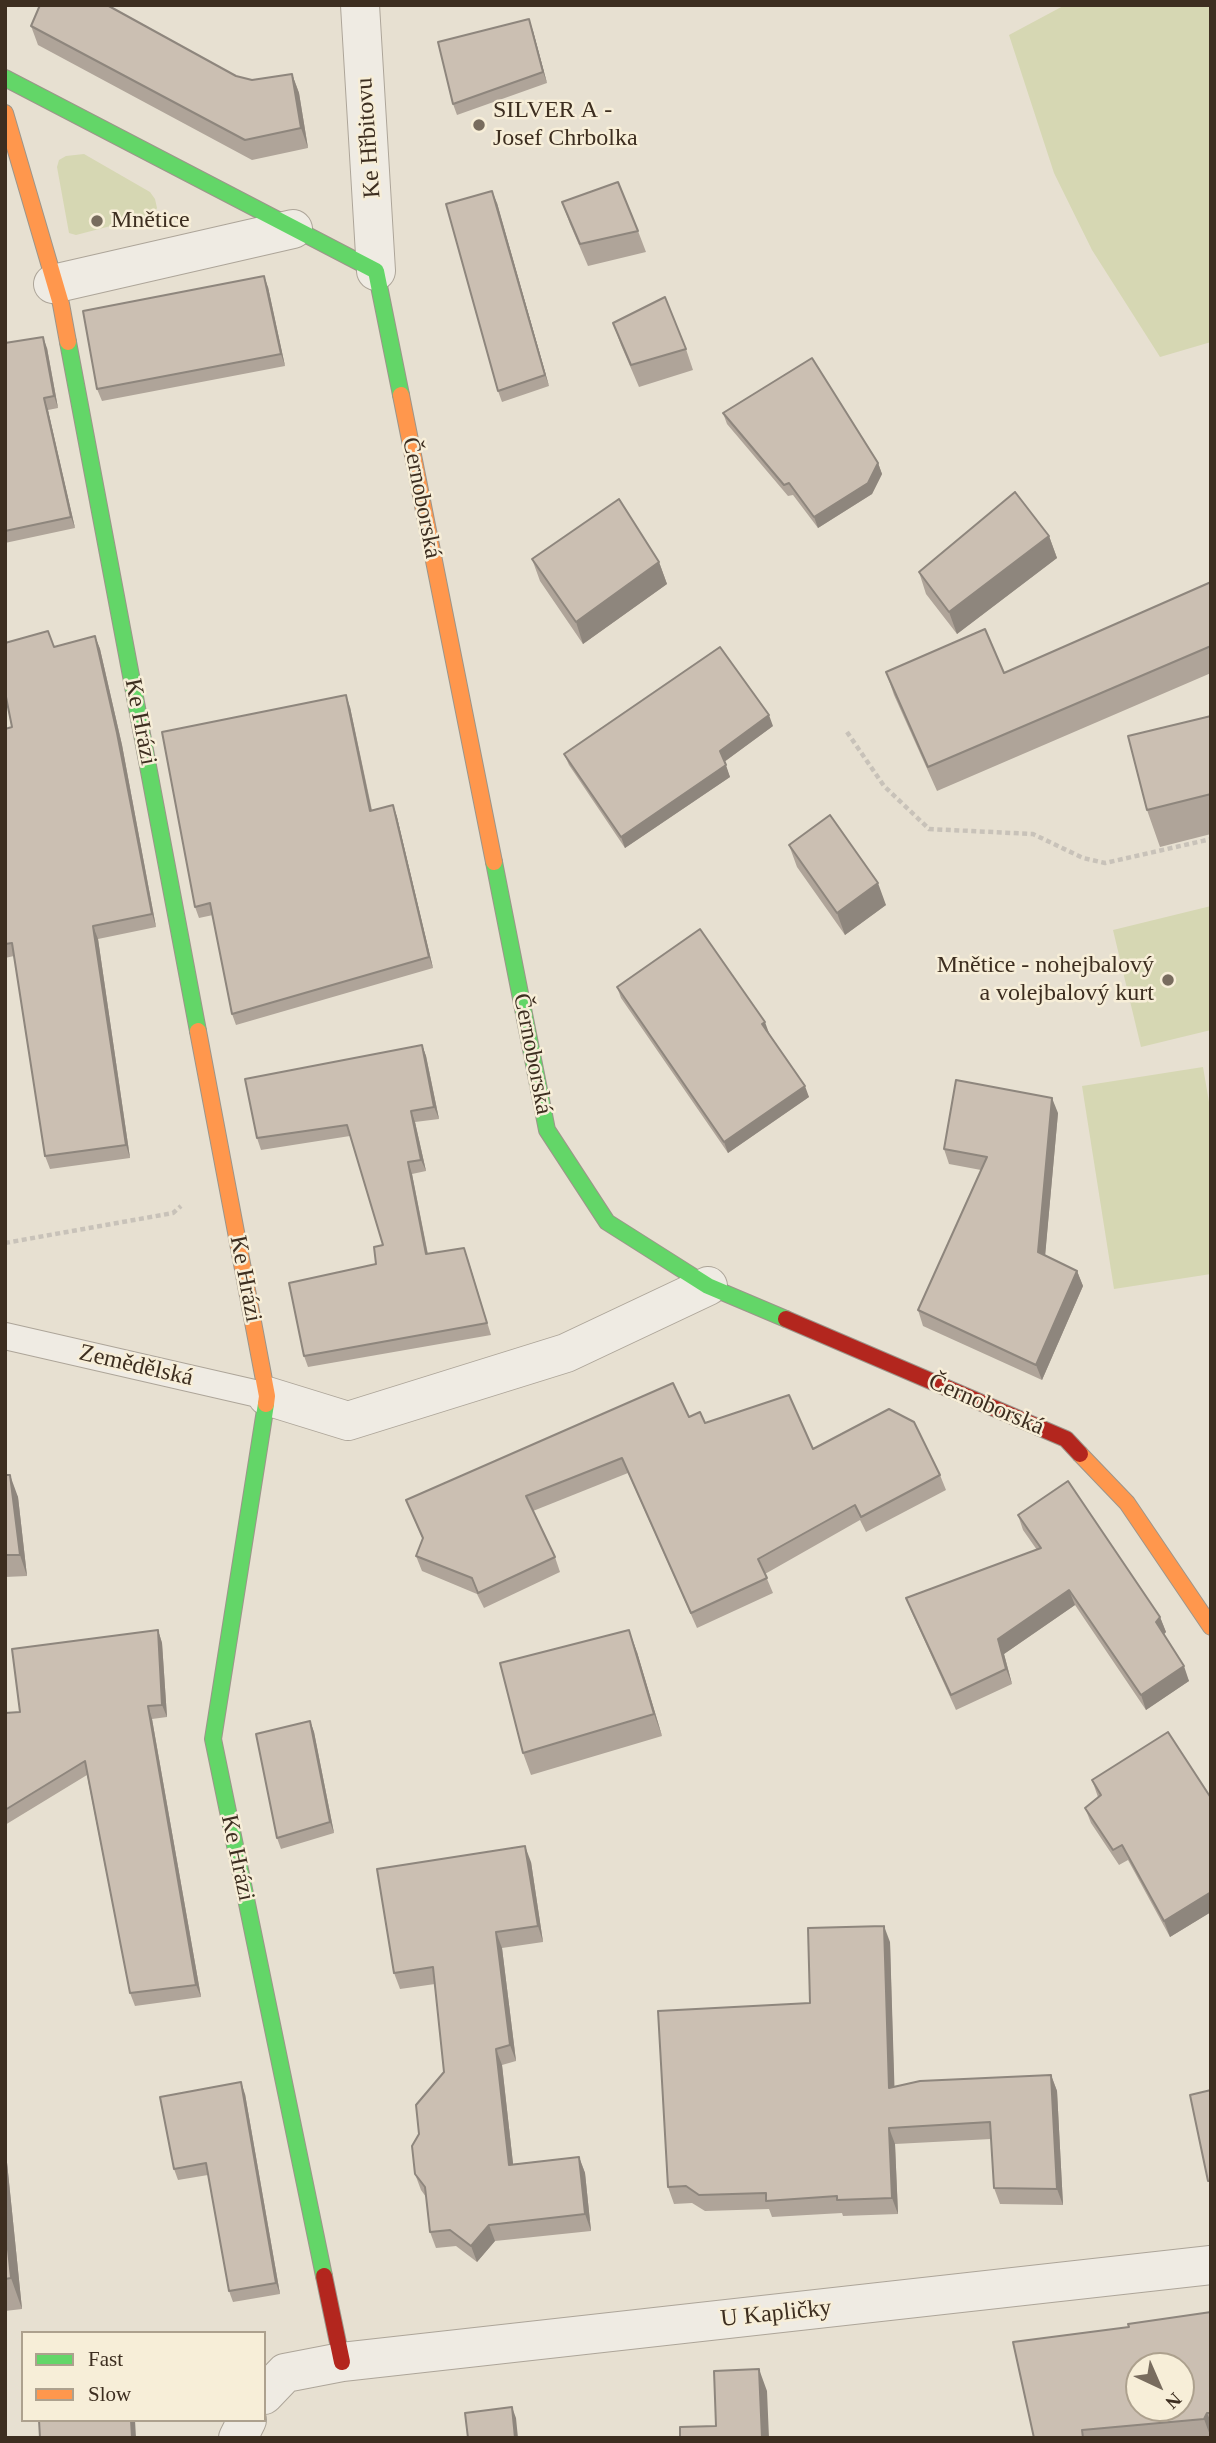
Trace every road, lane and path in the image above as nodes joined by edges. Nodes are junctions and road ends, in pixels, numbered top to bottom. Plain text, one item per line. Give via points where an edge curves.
1 (360, 5) edge
2 (5, 78) edge
3 (5, 113) edge
4 (293, 229) junction
5 (376, 271) junction
6 (53, 284) junction
7 (847, 732) dead end
8 (1211, 839) edge
9 (227, 1185) junction
10 (5, 1244) edge
11 (708, 1286) junction
12 (5, 1336) edge
13 (267, 1396) junction
14 (1211, 1627) edge
15 (1211, 2265) edge
16 (342, 2362) junction
17 (266, 2393) edge
18 (246, 2422) edge
19 (238, 2438) edge

1 - 5 street, Ke Hřbitovu
2 - 4 street
3 - 6 street, Ke Hrázi
4 - 5 street
4 - 6 street
5 - 11 street, Černoborská via 547,1130 607,1222
6 - 9 street, Ke Hrázi via 61,304
7 - 8 path via 884,786 929,829 1033,835 1105,863
9 - 10 path via 196,1192 173,1213
9 - 13 street, Ke Hrázi
11 - 13 street via 566,1353 348,1421
11 - 14 street, Černoborská via 1066,1439 1128,1503
12 - 13 lane, Zemědělská
13 - 16 street, Ke Hrázi via 213,1739
15 - 16 street, U Kapličky
16 - 17 street via 285,2373
18 - 19 street

